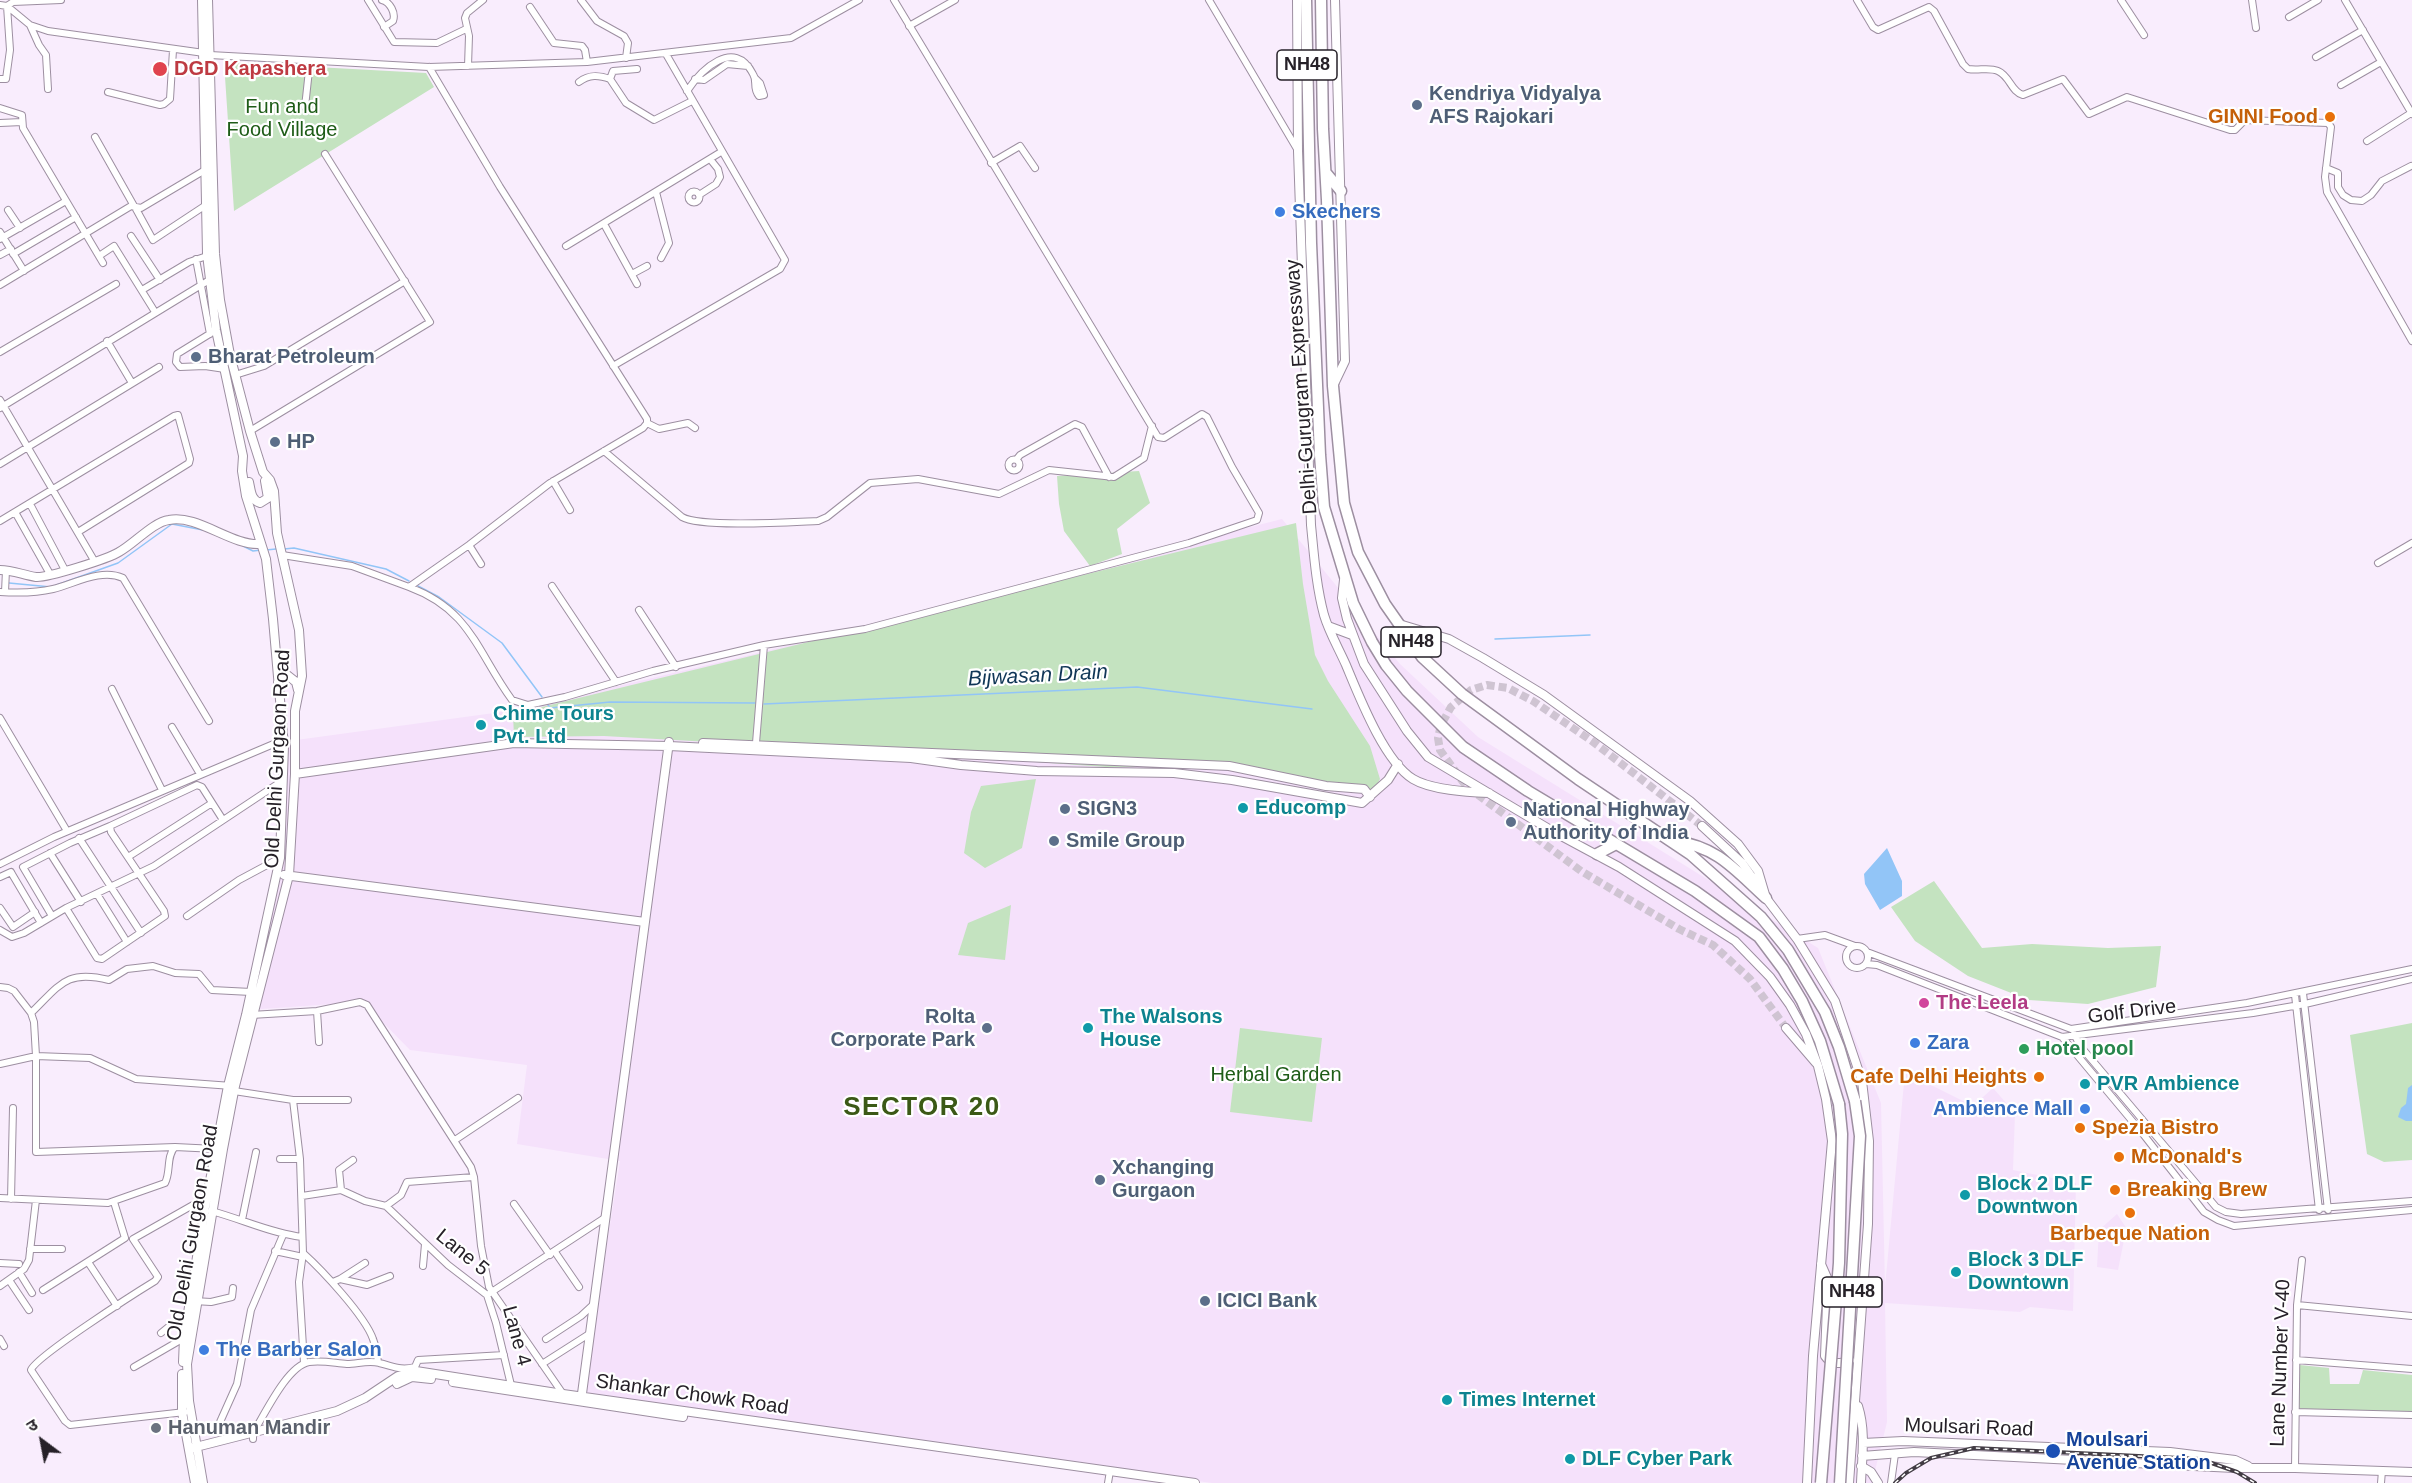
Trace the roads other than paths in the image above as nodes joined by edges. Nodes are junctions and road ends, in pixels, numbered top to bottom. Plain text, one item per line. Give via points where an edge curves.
1 (61, 0) edge
2 (202, 0) edge
3 (208, 0) edge
4 (381, 0) edge
5 (483, 0) edge
6 (581, 0) edge
7 (859, 0) edge
8 (894, 0) edge
9 (955, 0) edge
10 (1209, 0) edge
11 (1298, 0) edge
12 (1306, 0) edge
13 (1321, 0) edge
14 (1335, 0) edge
15 (1857, 0) edge
16 (2121, 0) edge
17 (2252, 0) edge
18 (2318, 0) edge
19 (2345, 0) edge
20 (368, 1) edge
21 (4, 5) edge
22 (530, 7) dead end
23 (2289, 17) dead end
24 (30, 25) junction
25 (909, 26) junction
26 (384, 27) junction
27 (2256, 28) dead end
28 (466, 29) junction
29 (2363, 30) junction
30 (2144, 35) dead end
31 (173, 50) junction
32 (207, 54) junction
33 (666, 54) junction
34 (2316, 57) dead end
35 (626, 58) junction
36 (310, 61) junction
37 (587, 62) junction
38 (2381, 62) junction
39 (468, 66) junction
40 (429, 67) junction
41 (637, 69) dead end
42 (755, 78) dead end
43 (0, 79) edge
44 (610, 79) junction
45 (579, 82) dead end
46 (2341, 85) dead end
47 (48, 89) dead end
48 (687, 91) junction
49 (108, 92) dead end
50 (692, 100) junction
51 (305, 107) dead end
52 (0, 108) edge
53 (2412, 114) edge
54 (22, 122) junction
55 (0, 123) edge
56 (95, 137) dead end
57 (2367, 141) dead end
58 (1299, 151) junction
59 (721, 152) junction
60 (325, 154) dead end
61 (710, 159) junction
62 (991, 163) junction
63 (2411, 166) edge
64 (1035, 168) dead end
65 (2326, 168) junction
66 (205, 170) junction
67 (1326, 172) junction
68 (1341, 191) junction
69 (656, 192) junction
70 (699, 195) dead end
71 (66, 201) junction
72 (206, 205) junction
73 (135, 207) junction
74 (8, 210) dead end
75 (76, 217) junction
76 (604, 224) junction
77 (20, 228) junction
78 (86, 233) junction
79 (1, 236) edge
80 (131, 236) dead end
81 (566, 246) dead end
82 (12, 251) junction
83 (0, 255) edge
84 (211, 255) junction
85 (99, 256) junction
86 (661, 258) dead end
87 (196, 259) junction
88 (103, 263) dead end
89 (647, 266) dead end
90 (24, 271) junction
91 (632, 274) junction
92 (211, 279) junction
93 (160, 280) junction
94 (405, 281) junction
95 (116, 284) dead end
96 (637, 284) dead end
97 (0, 285) edge
98 (200, 285) junction
99 (142, 290) junction
100 (155, 312) junction
101 (213, 332) junction
102 (107, 341) junction
103 (2412, 341) edge
104 (0, 352) edge
105 (613, 366) junction
106 (159, 367) dead end
107 (226, 369) junction
108 (235, 375) junction
109 (132, 383) junction
110 (1333, 386) junction
111 (1, 405) edge
112 (647, 423) junction
113 (1152, 426) junction
114 (695, 428) dead end
115 (250, 431) junction
116 (27, 447) junction
117 (604, 451) junction
118 (243, 456) junction
119 (1016, 460) dead end
120 (0, 464) edge
121 (263, 472) junction
122 (1109, 477) junction
123 (553, 481) junction
124 (51, 489) junction
125 (30, 504) junction
126 (570, 510) dead end
127 (15, 512) junction
128 (0, 520) edge
129 (78, 532) junction
130 (2412, 543) edge
131 (469, 545) junction
132 (262, 547) junction
133 (281, 550) junction
134 (2378, 563) dead end
135 (481, 564) dead end
136 (65, 570) junction
137 (89, 570) junction
138 (4, 571) edge
139 (50, 574) junction
140 (1344, 580) junction
141 (552, 586) dead end
142 (409, 587) junction
143 (4, 591) edge
144 (639, 610) dead end
145 (1399, 624) junction
146 (1328, 626) junction
147 (1352, 635) junction
148 (764, 645) junction
149 (676, 667) junction
150 (278, 682) junction
151 (616, 682) junction
152 (112, 689) dead end
153 (299, 691) junction
154 (0, 718) edge
155 (209, 722) dead end
156 (172, 727) dead end
157 (283, 740) junction
158 (756, 743) junction
159 (669, 744) junction
160 (1398, 764) junction
161 (295, 771) junction
162 (200, 774) junction
163 (282, 782) junction
164 (162, 790) junction
165 (1492, 794) junction
166 (1371, 797) junction
167 (212, 802) junction
168 (223, 820) junction
169 (110, 826) junction
170 (1702, 826) tunnel mouth
171 (67, 831) junction
172 (80, 838) junction
173 (1671, 841) junction
174 (1616, 844) junction
175 (50, 853) junction
176 (1597, 854) junction
177 (128, 857) junction
178 (280, 858) junction
179 (0, 864) edge
180 (140, 873) junction
181 (278, 874) junction
182 (289, 875) junction
183 (0, 877) edge
184 (110, 888) junction
185 (96, 894) junction
186 (1766, 898) junction
187 (81, 902) junction
188 (0, 908) edge
189 (66, 908) junction
190 (35, 912) junction
191 (52, 916) junction
192 (188, 916) dead end
193 (645, 922) junction
194 (41, 923) junction
195 (0, 930) edge
196 (141, 933) junction
197 (1797, 939) junction
198 (127, 942) junction
199 (1856, 946) junction
200 (1867, 952) junction
201 (1866, 964) junction
202 (2412, 969) edge
203 (2412, 979) edge
204 (0, 987) edge
205 (251, 992) junction
206 (2303, 993) junction
207 (2295, 994) junction
208 (2305, 1004) junction
209 (2296, 1005) junction
210 (2217, 1007) junction
211 (317, 1011) junction
212 (31, 1012) junction
213 (249, 1015) junction
214 (2217, 1018) junction
215 (1786, 1028) tunnel mouth
216 (2071, 1029) junction
217 (2076, 1036) junction
218 (2062, 1037) junction
219 (319, 1042) dead end
220 (36, 1056) junction
221 (0, 1064) edge
222 (1818, 1066) junction
223 (233, 1088) junction
224 (518, 1098) dead end
225 (293, 1100) junction
226 (348, 1100) dead end
227 (13, 1108) dead end
228 (455, 1140) junction
229 (175, 1147) junction
230 (216, 1149) junction
231 (256, 1152) dead end
232 (280, 1159) dead end
233 (300, 1159) junction
234 (353, 1160) dead end
235 (474, 1177) junction
236 (341, 1190) junction
237 (302, 1196) junction
238 (207, 1197) junction
239 (0, 1198) edge
240 (11, 1199) junction
241 (36, 1200) junction
242 (2412, 1201) edge
243 (114, 1202) junction
244 (514, 1204) dead end
245 (386, 1206) junction
246 (2328, 1207) junction
247 (2319, 1208) junction
248 (208, 1210) junction
249 (2412, 1210) edge
250 (2329, 1216) junction
251 (606, 1217) junction
252 (2320, 1217) junction
253 (242, 1220) junction
254 (283, 1235) junction
255 (302, 1236) junction
256 (425, 1244) junction
257 (30, 1249) junction
258 (62, 1249) dead end
259 (275, 1251) junction
260 (553, 1253) junction
261 (303, 1255) junction
262 (2302, 1260) dead end
263 (88, 1262) junction
264 (0, 1263) edge
265 (365, 1263) dead end
266 (1821, 1263) junction
267 (19, 1264) dead end
268 (423, 1266) dead end
269 (19, 1272) junction
270 (390, 1276) dead end
271 (340, 1279) junction
272 (9, 1280) junction
273 (333, 1282) junction
274 (0, 1286) edge
275 (579, 1287) dead end
276 (232, 1288) dead end
277 (43, 1290) dead end
278 (32, 1293) dead end
279 (490, 1294) junction
280 (194, 1301) junction
281 (594, 1303) junction
282 (2297, 1305) junction
283 (117, 1306) junction
284 (29, 1310) dead end
285 (2412, 1316) edge
286 (186, 1325) junction
287 (590, 1332) junction
288 (161, 1333) dead end
289 (184, 1338) junction
290 (0, 1339) edge
291 (546, 1339) dead end
292 (4, 1346) dead end
293 (1860, 1348) junction
294 (504, 1355) junction
295 (2296, 1360) junction
296 (378, 1362) junction
297 (304, 1364) junction
298 (542, 1364) junction
299 (134, 1367) dead end
300 (2412, 1369) edge
301 (511, 1385) junction
302 (563, 1394) junction
303 (581, 1400) junction
304 (1856, 1400) junction
305 (187, 1412) junction
306 (2295, 1412) junction
307 (2412, 1415) edge
308 (216, 1431) dead end
309 (253, 1436) junction
310 (1874, 1442) junction
311 (1863, 1443) junction
312 (193, 1450) junction
313 (1894, 1454) junction
314 (1862, 1456) junction
315 (1877, 1456) junction
316 (1861, 1466) junction
317 (2251, 1467) junction
318 (2295, 1468) junction
319 (2382, 1471) junction
320 (2412, 1472) edge
321 (1109, 1476) edge
322 (195, 1483) edge
323 (203, 1483) edge
324 (1165, 1483) edge
325 (1195, 1483) edge
326 (1807, 1483) edge
327 (1821, 1483) edge
328 (1840, 1483) edge
329 (1850, 1483) edge
330 (1861, 1483) edge
331 (1878, 1483) edge
332 (1891, 1483) edge
333 (2381, 1483) edge

1 - 21 street
2 - 32 main road, Old Delhi Gurgaon Road
3 - 32 main road, Old Delhi Gurgaon Road
4 - 20 street
4 - 26 street via 388,3 394,15 393,21
5 - 28 street via 466,16
6 - 35 street via 597,21 624,36 628,43
7 - 33 street via 791,38
8 - 25 street
9 - 25 street
10 - 58 street
11 - 58 main road
12 - 140 highway, Delhi-Gurugram Expressway / NH48 via 1320,455 1324,507
13 - 67 highway, Delhi-Gurugram Expressway / NH48
14 - 68 main road
15 - 65 street via 1878,30 1929,7 1968,69 2002,72 2016,93 2023,95 2063,79 2089,114 2123,97 2230,130 2245,120 2328,123 2331,127
16 - 30 street
17 - 27 street
18 - 23 street
19 - 29 street
20 - 26 street
21 - 24 street
21 - 43 street via 10,50 6,80
22 - 37 street via 554,43 582,46
24 - 31 street via 74,36
24 - 47 street via 46,55
25 - 62 street
26 - 28 street via 394,42 428,44
28 - 39 street
29 - 34 street
29 - 38 street
31 - 32 street
31 - 49 street via 167,102 160,105
32 - 36 street
32 - 66 main road, Old Delhi Gurgaon Road
32 - 84 main road, Old Delhi Gurgaon Road
33 - 35 street
33 - 48 street
35 - 37 street
36 - 40 street
36 - 51 street
37 - 39 street
38 - 46 street
38 - 53 street
39 - 40 street
40 - 105 street
41 - 44 street via 613,71
42 - 48 street via 740,59 722,60 709,66
44 - 45 street via 595,76
44 - 50 street via 626,103 654,120
48 - 50 street
50 - 59 street
52 - 54 street via 21,114
53 - 57 street
54 - 55 street
54 - 71 street
56 - 73 street
58 - 146 main road via 1311,525 1315,570
59 - 61 street
59 - 105 street via 785,256 783,265
60 - 94 street
61 - 69 street
61 - 70 street via 720,177
62 - 64 street via 1020,146
62 - 113 street
63 - 65 street via 2382,181 2367,198 2358,201 2343,195 2338,187 2338,173
65 - 103 street via 2327,192
66 - 72 main road, Old Delhi Gurgaon Road
66 - 73 street via 141,208
67 - 68 highway
67 - 110 highway, Delhi-Gurugram Expressway / NH48
68 - 110 main road via 1345,361
69 - 76 street
69 - 86 street via 669,243
71 - 75 street
71 - 77 street
72 - 73 street via 153,240
72 - 84 main road, Old Delhi Gurgaon Road
73 - 78 street
74 - 77 street
75 - 78 street
75 - 82 street
76 - 81 street
76 - 91 street
77 - 79 street
78 - 85 street
78 - 90 street
79 - 82 street
80 - 93 street
82 - 83 street
82 - 90 street
84 - 87 street
84 - 92 main road, Old Delhi Gurgaon Road
84 - 108 main road, Old Delhi Gurgaon Road
85 - 88 street
85 - 99 street via 114,246
87 - 93 street
87 - 98 street
89 - 91 street
90 - 97 street
91 - 96 street
92 - 98 street
92 - 101 main road, Old Delhi Gurgaon Road
93 - 99 street
94 - 108 street via 264,366
94 - 115 street via 429,319 428,324
95 - 104 street
98 - 100 street
98 - 101 street
99 - 100 street
100 - 102 street
101 - 107 main road, Old Delhi Gurgaon Road
101 - 107 street via 177,354 177,365
102 - 109 street
102 - 111 street
105 - 112 street
106 - 109 street
107 - 118 main road, Old Delhi Gurgaon Road
108 - 115 main road, Old Delhi Gurgaon Road
109 - 116 street
110 - 145 highway, Delhi-Gurugram Expressway / NH48 via 1344,503 1358,552
111 - 116 street
112 - 114 street via 659,429 688,423
112 - 117 street
113 - 122 street via 1144,458 1119,475
113 - 148 street via 1161,439 1204,414 1259,513 1257,520 1189,543 865,629
115 - 121 main road, Old Delhi Gurgaon Road
116 - 120 street
116 - 124 street
117 - 122 street via 691,521 818,521 865,485 878,482 925,480 999,494 1049,470
117 - 123 street
118 - 121 main road via 252,496 260,503 268,498
118 - 132 main road, Old Delhi Gurgaon Road via 246,496
119 - 122 street via 1075,423 1082,427
121 - 133 main road, Old Delhi Gurgaon Road via 274,491
123 - 126 street
123 - 131 street
124 - 125 street
124 - 129 street
124 - 129 street via 174,416 180,417 189,463
125 - 127 street
125 - 136 street
127 - 128 street
127 - 139 street
129 - 137 street
130 - 134 street
131 - 135 street
131 - 142 street
132 - 137 main road via 170,519
132 - 150 main road, Old Delhi Gurgaon Road
133 - 142 street via 352,566
133 - 153 main road, Old Delhi Gurgaon Road via 299,630
136 - 137 main road
136 - 139 main road
137 - 143 street via 48,590
137 - 155 street via 127,581
138 - 139 main road via 34,577
138 - 143 street
140 - 147 main road via 1342,598
140 - 174 highway, Delhi-Gurugram Expressway / NH48 via 1371,642 1386,665 1462,747
141 - 151 street
142 - 151 street via 434,597 460,619 506,692 518,703 528,705
144 - 149 street
145 - 173 highway, Delhi-Gurugram Expressway / NH48 via 1422,657 1462,694
145 - 186 main road via 1449,639 1544,695 1690,801 1751,860
146 - 147 main road
146 - 160 main road via 1371,722
147 - 165 main road via 1390,707 1428,757
148 - 149 street
148 - 158 street
149 - 151 street
150 - 153 main road via 287,675
150 - 157 main road, Old Delhi Gurgaon Road
152 - 164 street
153 - 161 main road, Old Delhi Gurgaon Road via 294,711
154 - 171 street
156 - 162 street
157 - 162 street
157 - 163 main road, Old Delhi Gurgaon Road
158 - 159 main road
158 - 166 main road via 1229,766 1326,786 1359,788
159 - 161 main road via 506,740
159 - 166 main road via 911,758 1037,771 1174,773 1362,803
159 - 193 main road
160 - 165 main road via 1413,779 1463,792
160 - 166 main road
161 - 182 main road, Old Delhi Gurgaon Road
162 - 164 street
163 - 168 street
163 - 178 main road, Old Delhi Gurgaon Road
164 - 171 street
165 - 176 main road
167 - 168 street
167 - 169 street via 197,784
167 - 177 street
168 - 180 street
169 - 172 street
169 - 177 street
170 - 186 main road via 1742,863
171 - 179 street
172 - 175 street
172 - 184 street
173 - 186 highway via 1707,849
173 - 328 highway, Delhi-Gurugram Expressway / NH48, bridge via 1761,917 1788,950 1825,1012 1855,1101 1860,1137
174 - 176 highway
174 - 327 highway, Delhi-Gurugram Expressway / NH48, bridge via 1695,891 1759,937 1783,969 1820,1041 1839,1104 1842,1134 1839,1263
175 - 187 street
175 - 191 street via 23,867
176 - 222 main road via 1717,928 1751,955 1790,1005
177 - 180 street
178 - 181 main road, Old Delhi Gurgaon Road
178 - 192 street via 239,880
180 - 184 street
180 - 196 street via 165,913 163,919
181 - 182 main road
181 - 205 main road, Old Delhi Gurgaon Road
182 - 193 main road
182 - 213 main road, Old Delhi Gurgaon Road
183 - 190 street via 11,872
184 - 185 street
184 - 196 street
185 - 187 street
185 - 198 street
186 - 197 main road
187 - 189 street
188 - 190 street via 13,927
189 - 191 street
189 - 198 street via 99,959
190 - 194 street
191 - 194 street
193 - 251 main road
194 - 195 street via 12,937
196 - 198 street
197 - 199 street via 1825,935
197 - 293 main road via 1835,1001 1865,1097 1868,1224
199 - 200 street
199 - 201 street via 1846,954 1848,964 1856,969
200 - 201 street
200 - 216 street, Golf Drive
201 - 218 street, Golf Drive
202 - 206 street, Golf Drive
203 - 208 street, Golf Drive
204 - 212 street via 14,991
205 - 212 street via 212,990 199,974 153,966 127,969 112,979 74,977
205 - 213 main road, Old Delhi Gurgaon Road
206 - 207 street, Golf Drive
206 - 208 street
207 - 209 street
207 - 210 street, Golf Drive
208 - 209 street, Golf Drive
208 - 246 street
209 - 214 street, Golf Drive
209 - 247 street
210 - 214 street
210 - 216 street, Golf Drive
211 - 213 street
211 - 219 street
211 - 228 street via 360,1002 367,1005
212 - 220 street
213 - 223 main road, Old Delhi Gurgaon Road
214 - 217 street, Golf Drive
215 - 222 main road
216 - 217 street
217 - 218 street, Golf Drive
217 - 247 street via 2081,1047 2216,1207 2241,1214
218 - 252 street via 2206,1214 2234,1226
220 - 221 street
220 - 223 street via 90,1058 136,1078
220 - 229 street via 36,1152
222 - 266 main road via 1832,1141
223 - 225 street
223 - 230 main road, Old Delhi Gurgaon Road
223 - 248 main road, Old Delhi Gurgaon Road
224 - 228 street
225 - 226 street
225 - 233 street
227 - 240 street
228 - 235 street
229 - 230 street
229 - 243 street via 170,1153 165,1183
230 - 238 main road, Old Delhi Gurgaon Road
231 - 253 street
232 - 233 street
233 - 237 street
234 - 236 street via 339,1170
235 - 245 street via 407,1182 401,1195
235 - 279 street, Lane 4
236 - 237 street
236 - 245 street, Lane 5
237 - 255 street
238 - 248 main road, Old Delhi Gurgaon Road
238 - 283 street via 133,1239 158,1278
239 - 240 street
240 - 241 street
241 - 243 street
241 - 257 street
242 - 246 street
243 - 263 street via 125,1238
244 - 260 street
245 - 256 street, Lane 5
246 - 247 street
246 - 250 street
247 - 252 street
248 - 253 street
248 - 280 main road, Old Delhi Gurgaon Road
249 - 250 street
250 - 252 street
251 - 260 street
251 - 281 main road
253 - 254 street
254 - 255 street
254 - 259 street
255 - 261 street
256 - 268 street
256 - 279 street, Lane 5
257 - 258 street
257 - 269 street via 29,1260
259 - 261 street
259 - 308 street via 248,1320 237,1384
260 - 275 street
260 - 279 street
261 - 273 street
261 - 297 street via 300,1282
262 - 282 street, Lane Number V-40
263 - 277 street
263 - 283 street
264 - 267 street
265 - 271 street
266 - 293 main road via 1828,1280 1825,1356 1829,1361 1844,1363
266 - 326 main road
269 - 272 street
269 - 278 street
270 - 271 street via 367,1285
271 - 273 street
272 - 274 street
272 - 284 street
273 - 296 street via 369,1330
276 - 280 street via 232,1297
279 - 294 street, Lane 4
279 - 298 street, Lane 5
280 - 286 main road, Old Delhi Gurgaon Road
280 - 305 main road, Old Delhi Gurgaon Road
281 - 287 main road
281 - 291 street
282 - 285 street
282 - 295 street, Lane Number V-40
283 - 305 street via 34,1364 31,1370 70,1425
286 - 288 street via 172,1324
286 - 289 main road, Old Delhi Gurgaon Road
287 - 298 street
287 - 303 main road
289 - 299 street
289 - 305 main road, Old Delhi Gurgaon Road
290 - 292 street
293 - 304 main road
294 - 296 street via 418,1360 415,1367 403,1370
294 - 301 street, Lane 4
295 - 300 street
295 - 306 street, Lane Number V-40
296 - 297 street
297 - 309 street via 293,1371
298 - 302 street, Lane 5
301 - 302 main road, Shankar Chowk Road
301 - 309 main road, Shankar Chowk Road via 407,1372 337,1411
302 - 303 main road, Shankar Chowk Road
303 - 309 main road, Shankar Chowk Road via 412,1377 338,1416
303 - 321 main road, Shankar Chowk Road
304 - 311 main road
304 - 329 main road
305 - 312 main road, Old Delhi Gurgaon Road
306 - 307 street
306 - 318 street, Lane Number V-40
309 - 312 main road, Shankar Chowk Road
310 - 311 main road, Moulsari Road
310 - 315 main road via 1872,1450
310 - 317 main road, Moulsari Road via 2170,1452 2235,1460
311 - 314 main road
312 - 322 main road, Old Delhi Gurgaon Road
312 - 323 main road, Old Delhi Gurgaon Road
313 - 315 main road, Moulsari Road
313 - 317 main road, Moulsari Road
313 - 332 street
314 - 315 main road, Moulsari Road
314 - 316 main road
316 - 330 main road
316 - 331 main road
317 - 318 main road, Moulsari Road
318 - 319 main road, Moulsari Road
319 - 320 main road, Moulsari Road
319 - 333 street
321 - 324 main road, Shankar Chowk Road
321 - 325 main road, Shankar Chowk Road

